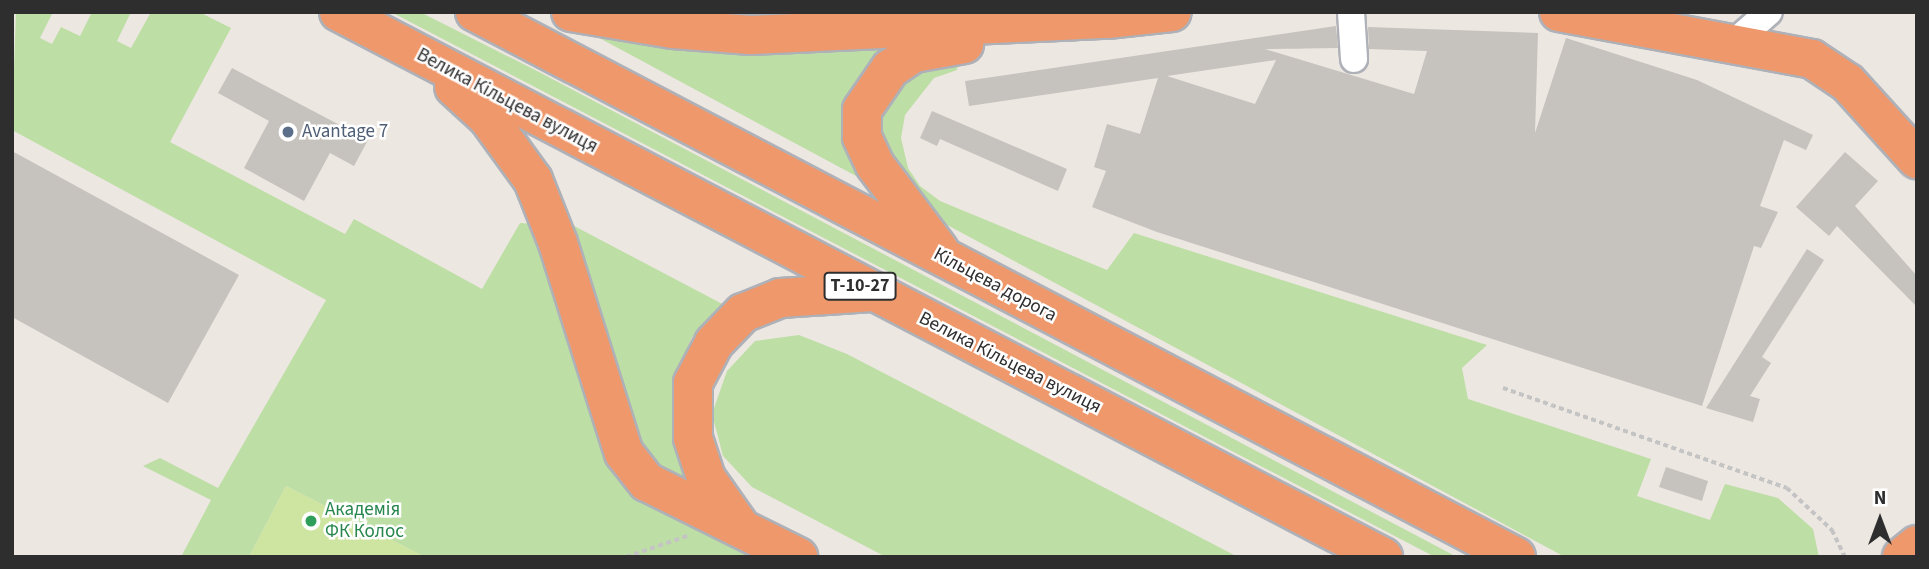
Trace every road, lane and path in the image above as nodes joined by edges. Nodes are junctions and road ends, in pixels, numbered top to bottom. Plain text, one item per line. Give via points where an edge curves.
1 (339, 12) edge
2 (475, 12) edge
3 (571, 12) edge
4 (1172, 12) edge
5 (1351, 12) edge
6 (1559, 12) edge
7 (1769, 12) edge
8 (1107, 19) junction
9 (1731, 45) junction
10 (420, 54) junction
11 (1354, 59) dead end
12 (1917, 159) edge
13 (947, 260) junction
14 (873, 292) junction
15 (1503, 388) dead end
16 (735, 526) junction
17 (1917, 545) edge
18 (626, 557) edge
19 (798, 557) edge
20 (1383, 557) edge
21 (1516, 557) edge
22 (1845, 557) edge
23 (1902, 557) edge

1 - 10 highway, Велика Кільцева вулиця / Т-10-27
2 - 13 highway, Кільцева дорога
3 - 8 highway via 673,29 751,35
4 - 8 highway
5 - 11 lane
6 - 9 highway
7 - 9 lane
8 - 13 highway via 914,53 874,86 862,110 862,137 874,165
9 - 12 highway via 1812,59 1848,83
10 - 14 highway, Велика Кільцева вулиця / Т-10-27
10 - 16 highway via 488,118 533,180 558,243 624,453 647,482
13 - 21 highway, Кільцева дорога
14 - 16 highway via 780,298 743,313 714,343 693,383 693,438 706,478
14 - 20 highway, Велика Кільцева вулиця / Т-10-27
15 - 22 path via 1787,488 1832,530
16 - 18 path
16 - 19 highway
17 - 23 highway

